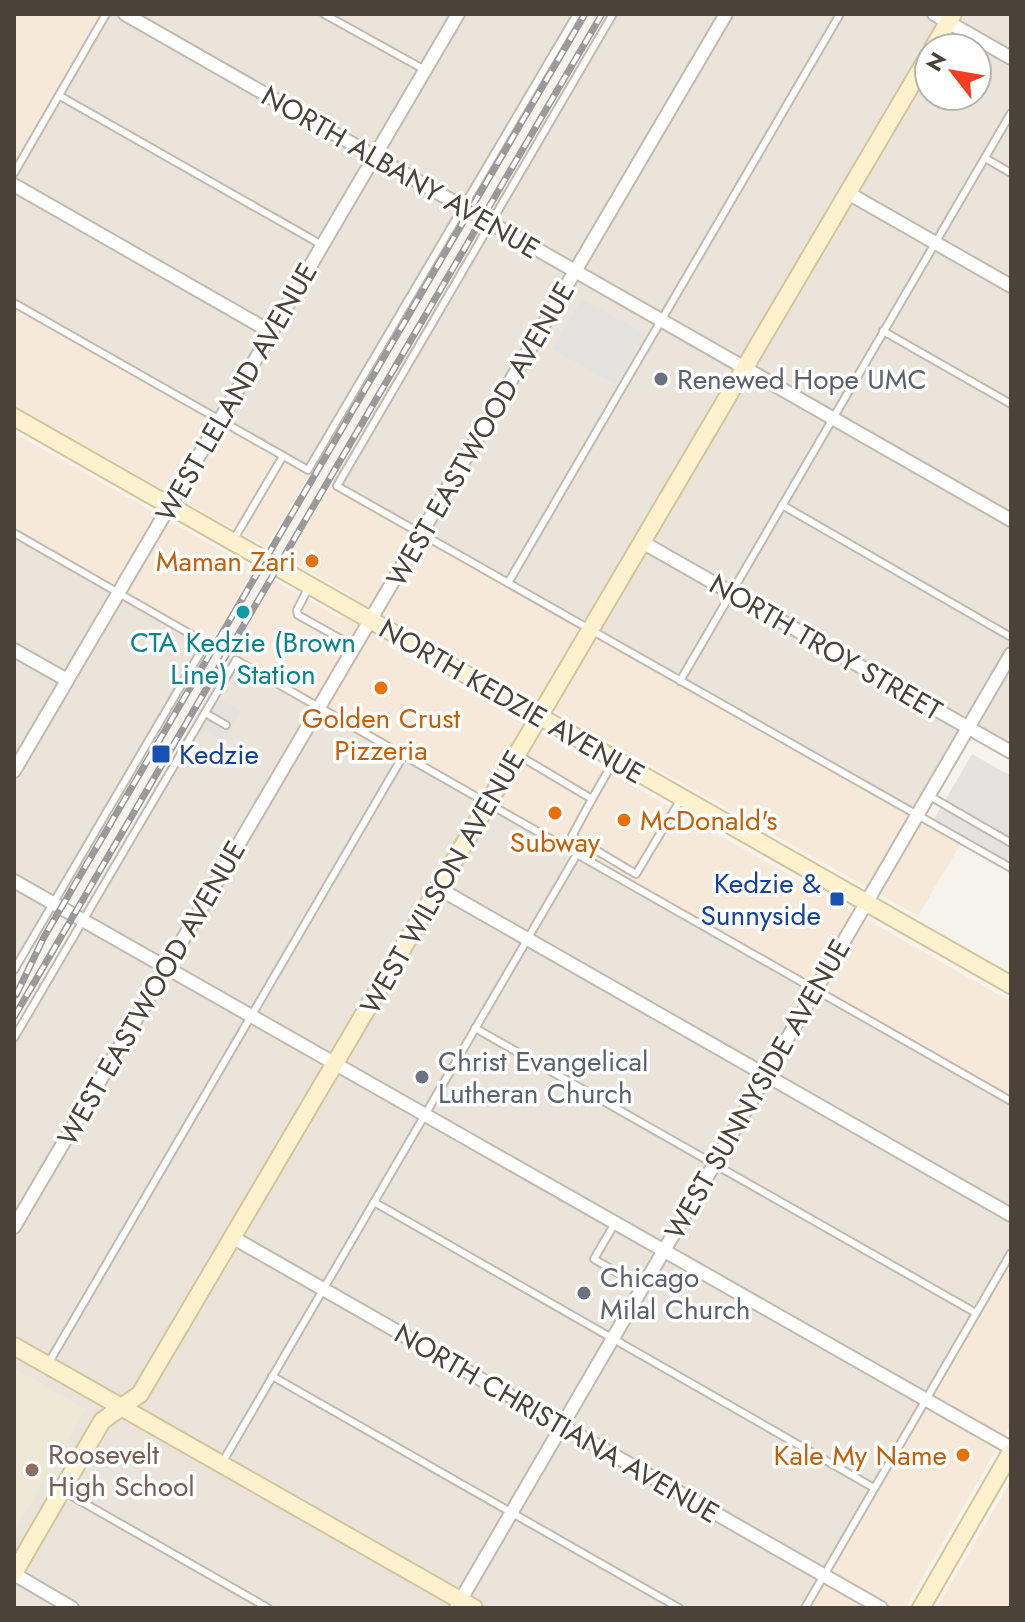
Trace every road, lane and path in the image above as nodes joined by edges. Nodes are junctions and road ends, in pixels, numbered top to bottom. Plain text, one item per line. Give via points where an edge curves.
1 (106, 14) edge
2 (125, 14) edge
3 (324, 14) edge
4 (458, 14) edge
5 (577, 14) edge
6 (613, 14) edge
7 (726, 14) edge
8 (840, 14) edge
9 (945, 17) edge
10 (1011, 58) edge
11 (425, 70) junction
12 (913, 82) edge
13 (60, 96) junction
14 (1011, 113) edge
15 (374, 156) junction
16 (985, 158) junction
17 (14, 173) edge
18 (1011, 173) edge
19 (14, 185) edge
20 (848, 193) junction
21 (463, 207) junction
22 (490, 223) junction
23 (935, 243) junction
24 (322, 245) junction
25 (575, 271) junction
26 (1011, 286) edge
27 (14, 303) edge
28 (661, 320) junction
29 (883, 331) junction
30 (271, 332) junction
31 (744, 368) junction
32 (1011, 404) edge
33 (14, 417) edge
34 (833, 418) junction
35 (220, 420) junction
36 (283, 456) junction
37 (782, 505) junction
38 (170, 506) junction
39 (1011, 520) edge
40 (14, 533) edge
41 (421, 534) junction
42 (232, 542) junction
43 (642, 542) junction
44 (508, 583) junction
45 (310, 586) junction
46 (731, 592) junction
47 (118, 593) junction
48 (370, 620) junction
49 (590, 630) junction
50 (1011, 637) edge
51 (355, 647) junction
52 (14, 650) edge
53 (1011, 654) edge
54 (67, 680) junction
55 (680, 681) junction
56 (319, 708) junction
57 (205, 713) junction
58 (539, 716) junction
59 (226, 725) dead end
60 (968, 727) junction
61 (1011, 752) edge
62 (517, 754) junction
63 (403, 756) junction
64 (615, 759) junction
65 (15, 767) edge
66 (928, 795) junction
67 (682, 798) junction
68 (592, 799) junction
69 (487, 805) junction
70 (917, 815) junction
71 (1011, 843) edge
72 (577, 854) junction
73 (1011, 868) edge
74 (14, 881) edge
75 (438, 888) junction
76 (866, 902) junction
77 (53, 904) junction
78 (83, 921) junction
79 (527, 939) junction
80 (166, 968) junction
81 (14, 970) edge
82 (1010, 982) edge
83 (815, 989) junction
84 (252, 1017) junction
85 (475, 1028) junction
86 (14, 1038) edge
87 (335, 1064) junction
88 (765, 1075) junction
89 (1011, 1101) edge
90 (425, 1115) junction
91 (714, 1164) junction
92 (374, 1202) junction
93 (1011, 1215) edge
94 (615, 1223) junction
95 (14, 1227) edge
96 (232, 1237) junction
97 (663, 1250) junction
98 (1011, 1253) edge
99 (642, 1287) junction
100 (323, 1289) junction
101 (976, 1313) junction
102 (612, 1339) junction
103 (14, 1346) edge
104 (47, 1365) junction
105 (272, 1376) junction
106 (926, 1400) junction
107 (122, 1407) junction
108 (562, 1426) junction
109 (1011, 1450) edge
110 (221, 1464) junction
111 (874, 1488) junction
112 (62, 1491) junction
113 (511, 1513) junction
114 (14, 1574) edge
115 (824, 1575) junction
116 (463, 1605) edge
117 (72, 1608) edge
118 (268, 1608) edge
119 (679, 1608) edge
120 (805, 1608) edge
121 (881, 1608) edge
122 (921, 1608) edge

1 - 13 lane
2 - 15 street, NORTH ALBANY AVENUE
3 - 11 lane
4 - 11 street, WEST LELAND AVENUE
5 - 21 lane
6 - 22 lane
7 - 25 street, WEST EASTWOOD AVENUE
8 - 28 lane
9 - 10 street
11 - 15 street, WEST LELAND AVENUE
12 - 20 street, WEST WILSON AVENUE
13 - 17 lane
13 - 24 lane
14 - 16 lane
15 - 21 street, NORTH ALBANY AVENUE
15 - 24 street, WEST LELAND AVENUE
16 - 18 lane
16 - 23 lane
19 - 30 street
20 - 23 street
20 - 31 street, WEST WILSON AVENUE
21 - 22 street, NORTH ALBANY AVENUE
21 - 36 lane via 308,470
22 - 25 street, NORTH ALBANY AVENUE
22 - 41 lane via 337,486
23 - 26 street
23 - 29 lane
24 - 30 street, WEST LELAND AVENUE
25 - 28 street, NORTH ALBANY AVENUE
25 - 41 street, WEST EASTWOOD AVENUE
27 - 35 lane
28 - 31 street, NORTH ALBANY AVENUE
28 - 44 lane
29 - 32 lane
29 - 34 lane
30 - 35 street, WEST LELAND AVENUE
31 - 34 street, NORTH ALBANY AVENUE
31 - 43 street, WEST WILSON AVENUE
33 - 38 street, NORTH KEDZIE AVENUE
34 - 37 lane
34 - 39 street, NORTH ALBANY AVENUE
35 - 36 lane
35 - 38 street, WEST LELAND AVENUE
36 - 42 lane
37 - 46 lane
37 - 50 lane
38 - 42 street, NORTH KEDZIE AVENUE
38 - 47 street, WEST LELAND AVENUE
40 - 47 lane
41 - 44 lane
41 - 48 street, WEST EASTWOOD AVENUE
42 - 45 street, NORTH KEDZIE AVENUE
43 - 46 street, NORTH TROY STREET
43 - 49 street, WEST WILSON AVENUE
44 - 49 lane
45 - 48 street, NORTH KEDZIE AVENUE
45 - 51 lane via 298,615
46 - 55 lane
46 - 60 street, NORTH TROY STREET
47 - 54 street, WEST LELAND AVENUE
47 - 77 lane via 206,643
48 - 51 street, WEST EASTWOOD AVENUE
48 - 58 street, NORTH KEDZIE AVENUE
49 - 55 lane
49 - 58 street, WEST WILSON AVENUE
51 - 56 street, WEST EASTWOOD AVENUE
52 - 54 street
53 - 60 street, WEST SUNNYSIDE AVENUE
54 - 65 street, WEST LELAND AVENUE
55 - 70 lane
56 - 57 lane via 236,660
56 - 63 lane
56 - 80 street, WEST EASTWOOD AVENUE
57 - 59 lane
57 - 78 lane
58 - 62 street, WEST WILSON AVENUE
58 - 64 street, NORTH KEDZIE AVENUE
60 - 61 street, NORTH TROY STREET
60 - 66 street, WEST SUNNYSIDE AVENUE
62 - 68 lane
62 - 69 street, WEST WILSON AVENUE
63 - 69 lane
63 - 84 lane
64 - 67 street, NORTH KEDZIE AVENUE
64 - 68 lane
66 - 70 street, WEST SUNNYSIDE AVENUE
66 - 71 lane
67 - 68 lane via 636,874 572,836
67 - 76 street, NORTH KEDZIE AVENUE
69 - 72 lane
69 - 75 street, WEST WILSON AVENUE
70 - 73 lane
70 - 76 street, WEST SUNNYSIDE AVENUE
72 - 79 lane
72 - 83 lane
74 - 77 street
75 - 79 street
75 - 87 street, WEST WILSON AVENUE
76 - 82 street, NORTH KEDZIE AVENUE
76 - 83 street, WEST SUNNYSIDE AVENUE
77 - 78 street
77 - 81 lane
78 - 80 street
78 - 86 lane
79 - 85 lane
79 - 88 street
80 - 84 street
80 - 95 street, WEST EASTWOOD AVENUE
83 - 88 street, WEST SUNNYSIDE AVENUE
83 - 89 lane
84 - 87 street
84 - 104 lane
85 - 90 lane
85 - 91 lane
87 - 90 street
87 - 96 street, WEST WILSON AVENUE
88 - 91 street, WEST SUNNYSIDE AVENUE
88 - 93 street
90 - 92 lane
90 - 94 street
91 - 97 street, WEST SUNNYSIDE AVENUE
91 - 101 lane
92 - 100 lane
92 - 102 lane
94 - 97 street
94 - 99 lane via 594,1259
96 - 100 street, NORTH CHRISTIANA AVENUE
96 - 107 street, WEST WILSON AVENUE via 140,1394
97 - 99 street, WEST SUNNYSIDE AVENUE
97 - 106 street
98 - 101 lane
99 - 102 street, WEST SUNNYSIDE AVENUE
100 - 105 lane
100 - 108 street, NORTH CHRISTIANA AVENUE
101 - 106 lane
102 - 108 street, WEST SUNNYSIDE AVENUE
102 - 111 lane
103 - 104 street
104 - 107 street
105 - 110 lane
105 - 113 lane
106 - 109 street
106 - 111 lane
107 - 110 street
107 - 112 street, WEST WILSON AVENUE via 102,1421
108 - 113 street, WEST SUNNYSIDE AVENUE
108 - 115 street, NORTH CHRISTIANA AVENUE
109 - 122 street
110 - 116 street
111 - 115 lane
112 - 114 street, WEST WILSON AVENUE
112 - 118 lane
113 - 116 street, WEST SUNNYSIDE AVENUE
113 - 119 lane
114 - 117 street
115 - 120 lane
115 - 121 street, NORTH CHRISTIANA AVENUE

